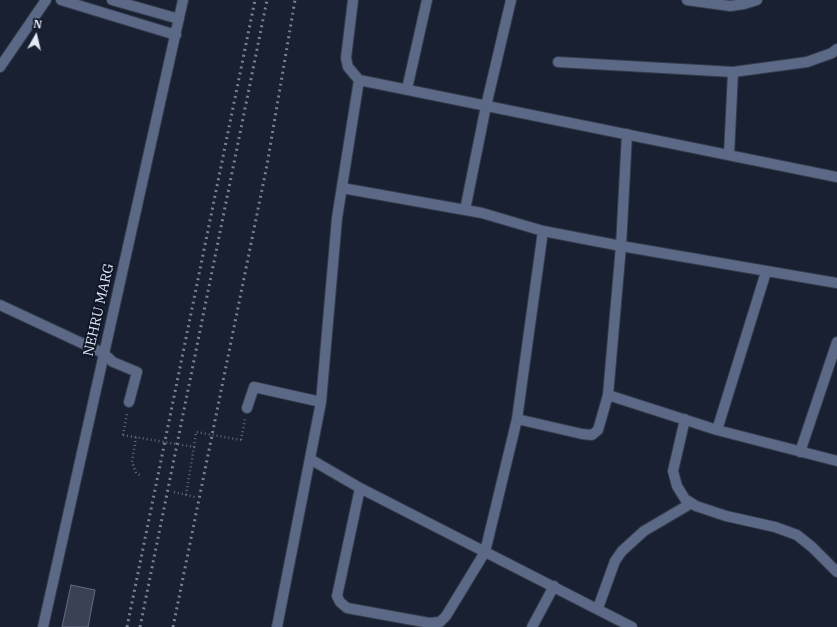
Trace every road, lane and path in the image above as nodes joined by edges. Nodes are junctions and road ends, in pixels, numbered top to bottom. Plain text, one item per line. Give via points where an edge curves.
1 (46, 0) edge
2 (61, 0) edge
3 (112, 0) edge
4 (183, 0) edge
5 (353, 0) edge
6 (427, 0) edge
7 (511, 0) edge
8 (687, 0) edge
9 (757, 0) edge
10 (179, 19) junction
11 (176, 35) junction
12 (837, 49) edge
13 (1, 62) edge
14 (558, 62) dead end
15 (733, 72) junction
16 (359, 80) junction
17 (407, 89) junction
18 (486, 106) junction
19 (627, 134) junction
20 (729, 155) junction
21 (837, 176) edge
22 (342, 188) junction
23 (465, 210) junction
24 (542, 230) junction
25 (621, 246) junction
26 (766, 272) junction
27 (837, 283) edge
28 (0, 305) edge
29 (837, 342) edge
30 (103, 353) junction
31 (608, 395) junction
32 (130, 402) joint
33 (320, 402) junction
34 (247, 408) joint
35 (517, 419) junction
36 (685, 419) junction
37 (717, 430) junction
38 (136, 437) junction
39 (194, 447) junction
40 (800, 452) junction
41 (310, 459) junction
42 (837, 461) edge
43 (142, 476) dead end
44 (360, 488) junction
45 (174, 492) dead end
46 (186, 495) junction
47 (195, 496) dead end
48 (690, 504) junction
49 (484, 552) junction
50 (837, 572) edge
51 (554, 586) junction
52 (598, 608) junction
53 (43, 627) edge
54 (277, 627) edge
55 (532, 627) edge
56 (632, 627) edge

1 - 13 street
2 - 11 street
3 - 10 street
4 - 10 street, NEHRU MARG
5 - 16 street via 346,58 348,67
6 - 17 street
7 - 18 street
8 - 9 street via 730,6
10 - 11 street, NEHRU MARG
11 - 30 street, NEHRU MARG
12 - 15 street via 807,62
14 - 15 street
15 - 20 street
16 - 17 street
16 - 22 street
17 - 18 street
18 - 19 street
18 - 23 street
19 - 20 street
19 - 25 street
20 - 21 street
22 - 23 street
22 - 33 street
23 - 24 street
24 - 25 street
24 - 35 street
25 - 26 street
25 - 31 street
26 - 27 street
26 - 37 street
28 - 30 street
29 - 40 street
30 - 32 street via 113,362 137,372
30 - 53 street, NEHRU MARG
31 - 35 street via 598,430 592,435
31 - 36 street
32 - 38 path, bridge via 123,434
33 - 34 street via 254,387
33 - 41 street
34 - 39 path, bridge via 241,440 196,432
35 - 49 street
36 - 37 street
36 - 48 street via 673,471 680,492
37 - 40 street
38 - 39 path, bridge
38 - 43 path via 132,462 136,473
39 - 46 path
40 - 42 street
41 - 44 street
41 - 54 street
44 - 49 street
44 - 49 street via 337,596 347,608 430,623 440,622
45 - 46 path
46 - 47 path
48 - 50 street via 726,516 776,527 797,536
48 - 52 street via 644,531 622,551 615,562
49 - 51 street
51 - 52 street
51 - 55 street
52 - 56 street

